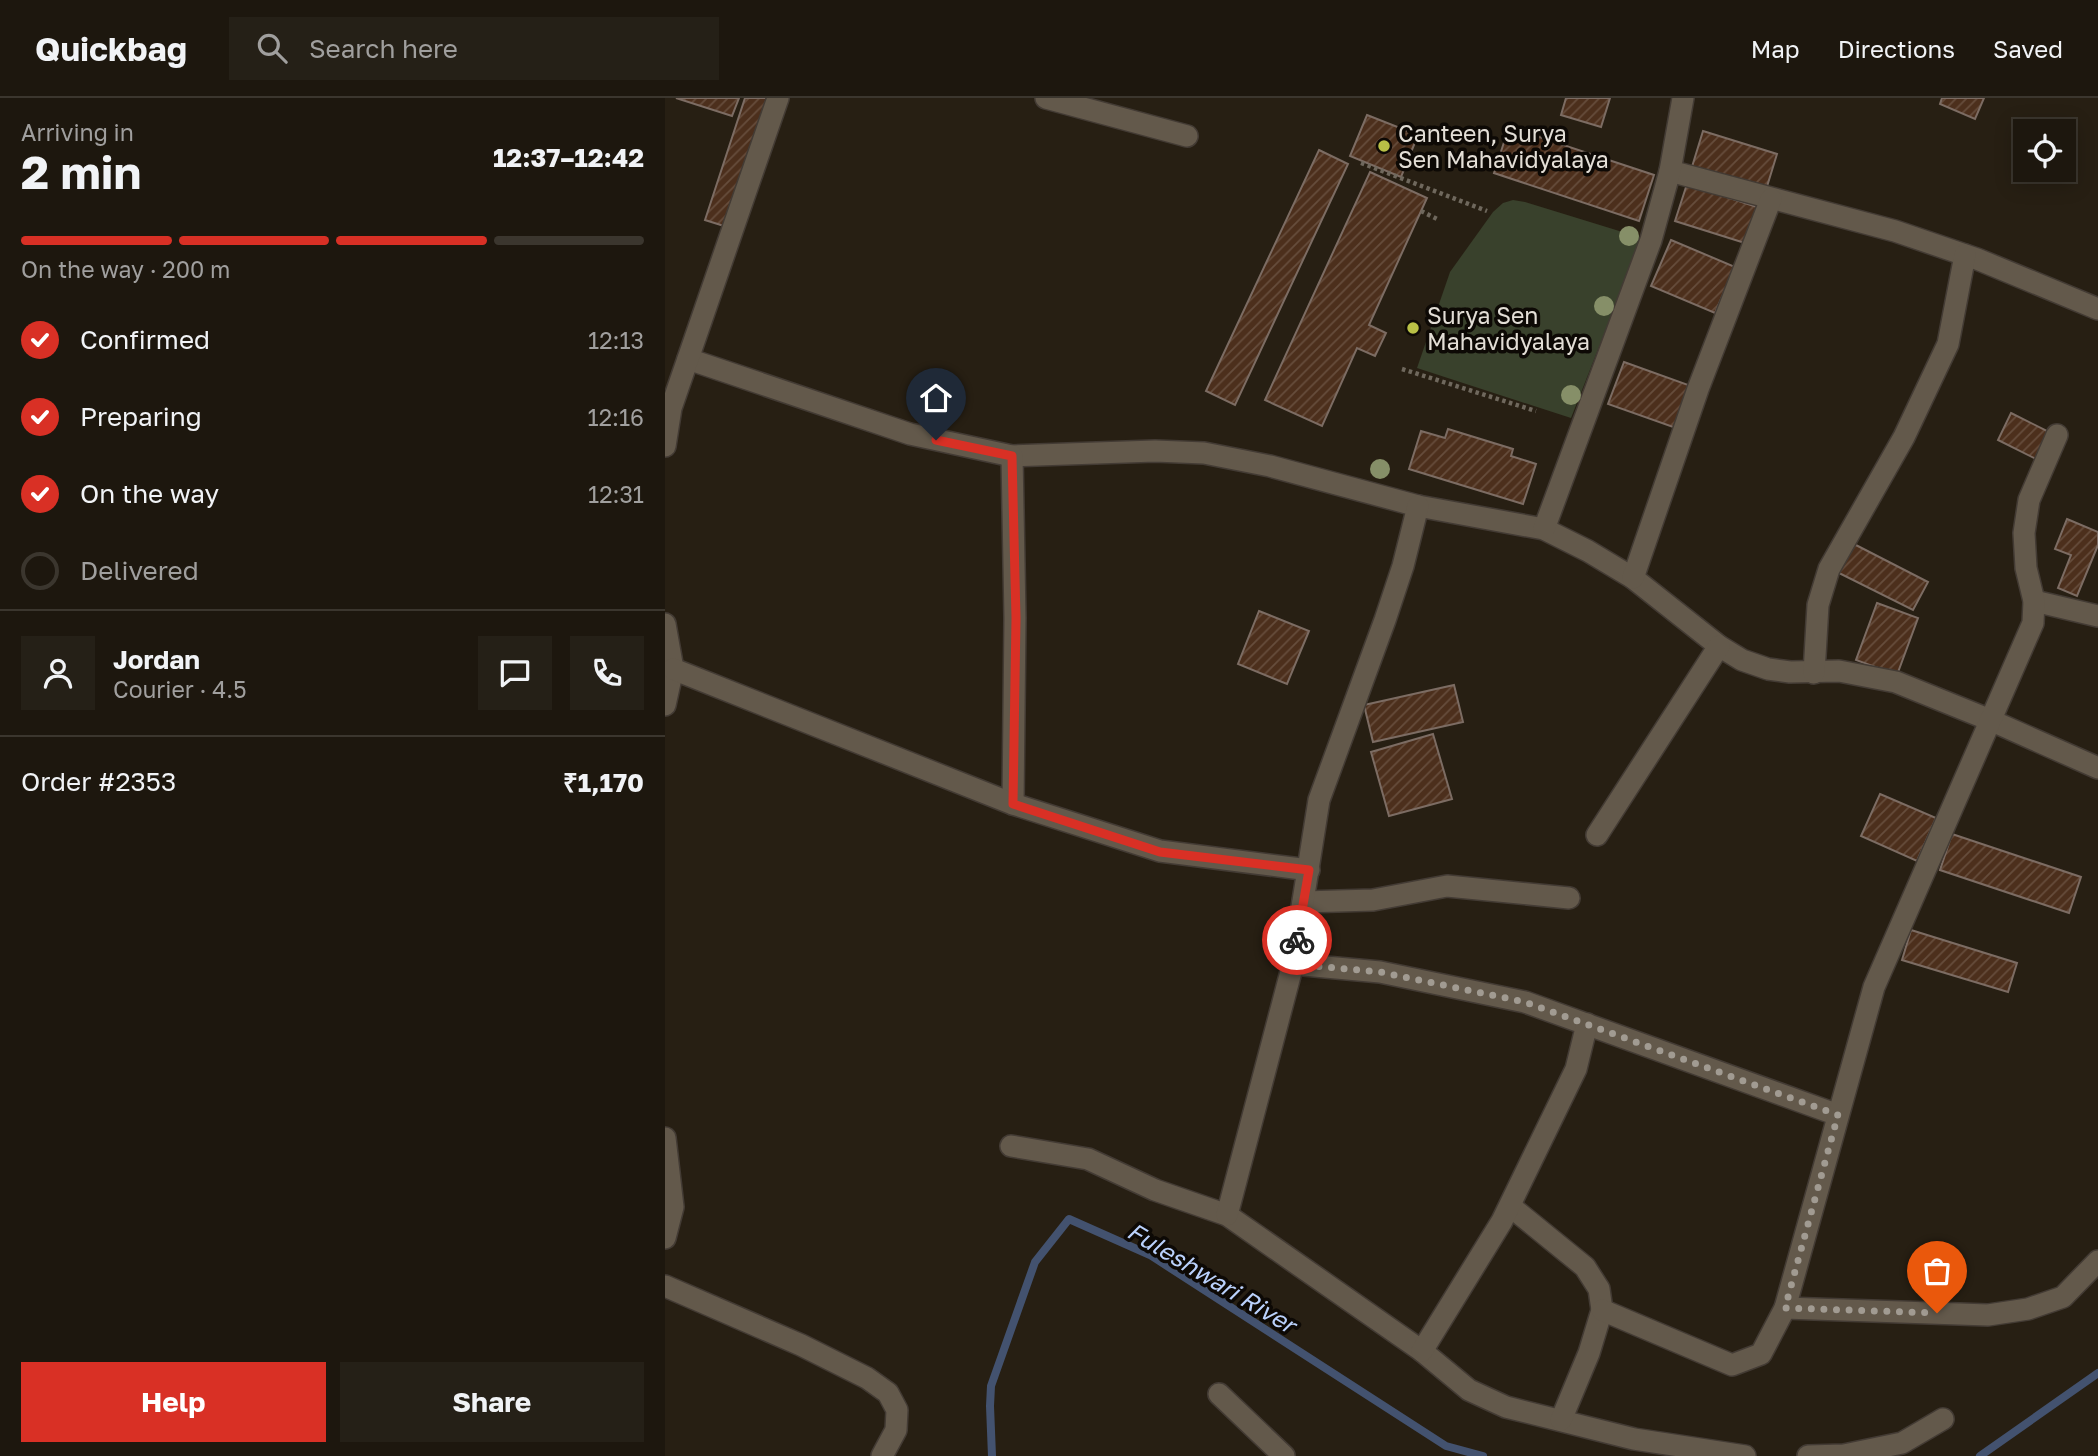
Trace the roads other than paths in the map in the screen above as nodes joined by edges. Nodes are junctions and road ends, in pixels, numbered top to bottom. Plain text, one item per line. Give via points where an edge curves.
1 (778, 98) edge
2 (1046, 98) edge
3 (1683, 98) edge
4 (1187, 136) dead end
5 (1670, 171) junction
6 (1771, 199) junction
7 (1965, 255) junction
8 (2098, 309) edge
9 (688, 359) junction
10 (2057, 435) dead end
11 (665, 446) edge
12 (1012, 456) junction
13 (1418, 506) junction
14 (1543, 529) junction
15 (1633, 578) junction
16 (2034, 601) junction
17 (2098, 616) edge
18 (665, 624) edge
19 (1719, 646) junction
20 (673, 668) junction
21 (1814, 673) junction
22 (665, 705) edge
23 (1990, 720) junction
24 (2098, 768) edge
25 (1013, 804) junction
26 (1597, 835) dead end
27 (1309, 870) junction
28 (1569, 898) dead end
29 (1303, 902) junction
30 (1293, 964) junction
31 (1587, 1024) junction
32 (1838, 1115) junction
33 (665, 1138) edge
34 (1011, 1146) dead end
35 (1510, 1206) junction
36 (1227, 1215) junction
37 (665, 1238) edge
38 (2098, 1261) edge
39 (665, 1286) edge
40 (1785, 1308) junction
41 (1602, 1310) junction
42 (1422, 1351) junction
43 (1219, 1394) dead end
44 (1943, 1419) dead end
45 (1561, 1420) junction
46 (882, 1456) edge
47 (1284, 1456) edge
48 (1745, 1456) edge
49 (1808, 1456) edge

1 - 9 street
2 - 4 street
3 - 5 street
5 - 6 street
5 - 14 street via 1651,240
6 - 7 street via 1895,231
6 - 15 street via 1698,389
7 - 8 street
7 - 21 street via 1948,344 1903,437 1829,569 1818,605
9 - 11 street via 671,408
9 - 12 street via 910,434
10 - 16 street via 2029,500 2024,533
12 - 13 street via 1204,453
12 - 25 street via 1016,618
13 - 14 street
13 - 27 street via 1385,620 1326,780
14 - 15 street
15 - 19 street
16 - 17 street
16 - 23 street via 2033,623
18 - 20 street
19 - 21 street via 1768,668
19 - 26 street
20 - 22 street
20 - 25 street
21 - 23 street via 1839,671 1896,682
23 - 24 street
23 - 32 street via 1874,987
25 - 27 street via 1160,852
27 - 29 street
28 - 29 street via 1447,886 1373,900
29 - 30 street
30 - 31 street via 1380,972 1525,1002
30 - 36 street
31 - 32 street
31 - 35 street via 1576,1069
32 - 40 street
33 - 37 street via 673,1207
34 - 36 street via 1088,1159
35 - 41 street via 1585,1267 1599,1289
35 - 42 street
36 - 42 street
38 - 40 street via 2063,1297 2028,1309 1988,1315
39 - 46 street via 801,1345 888,1393 897,1410 895,1430
40 - 41 street via 1761,1354 1732,1365
41 - 45 street
42 - 45 street via 1469,1390 1506,1407
43 - 47 street
44 - 49 street via 1902,1443 1844,1455
45 - 48 street via 1634,1439

